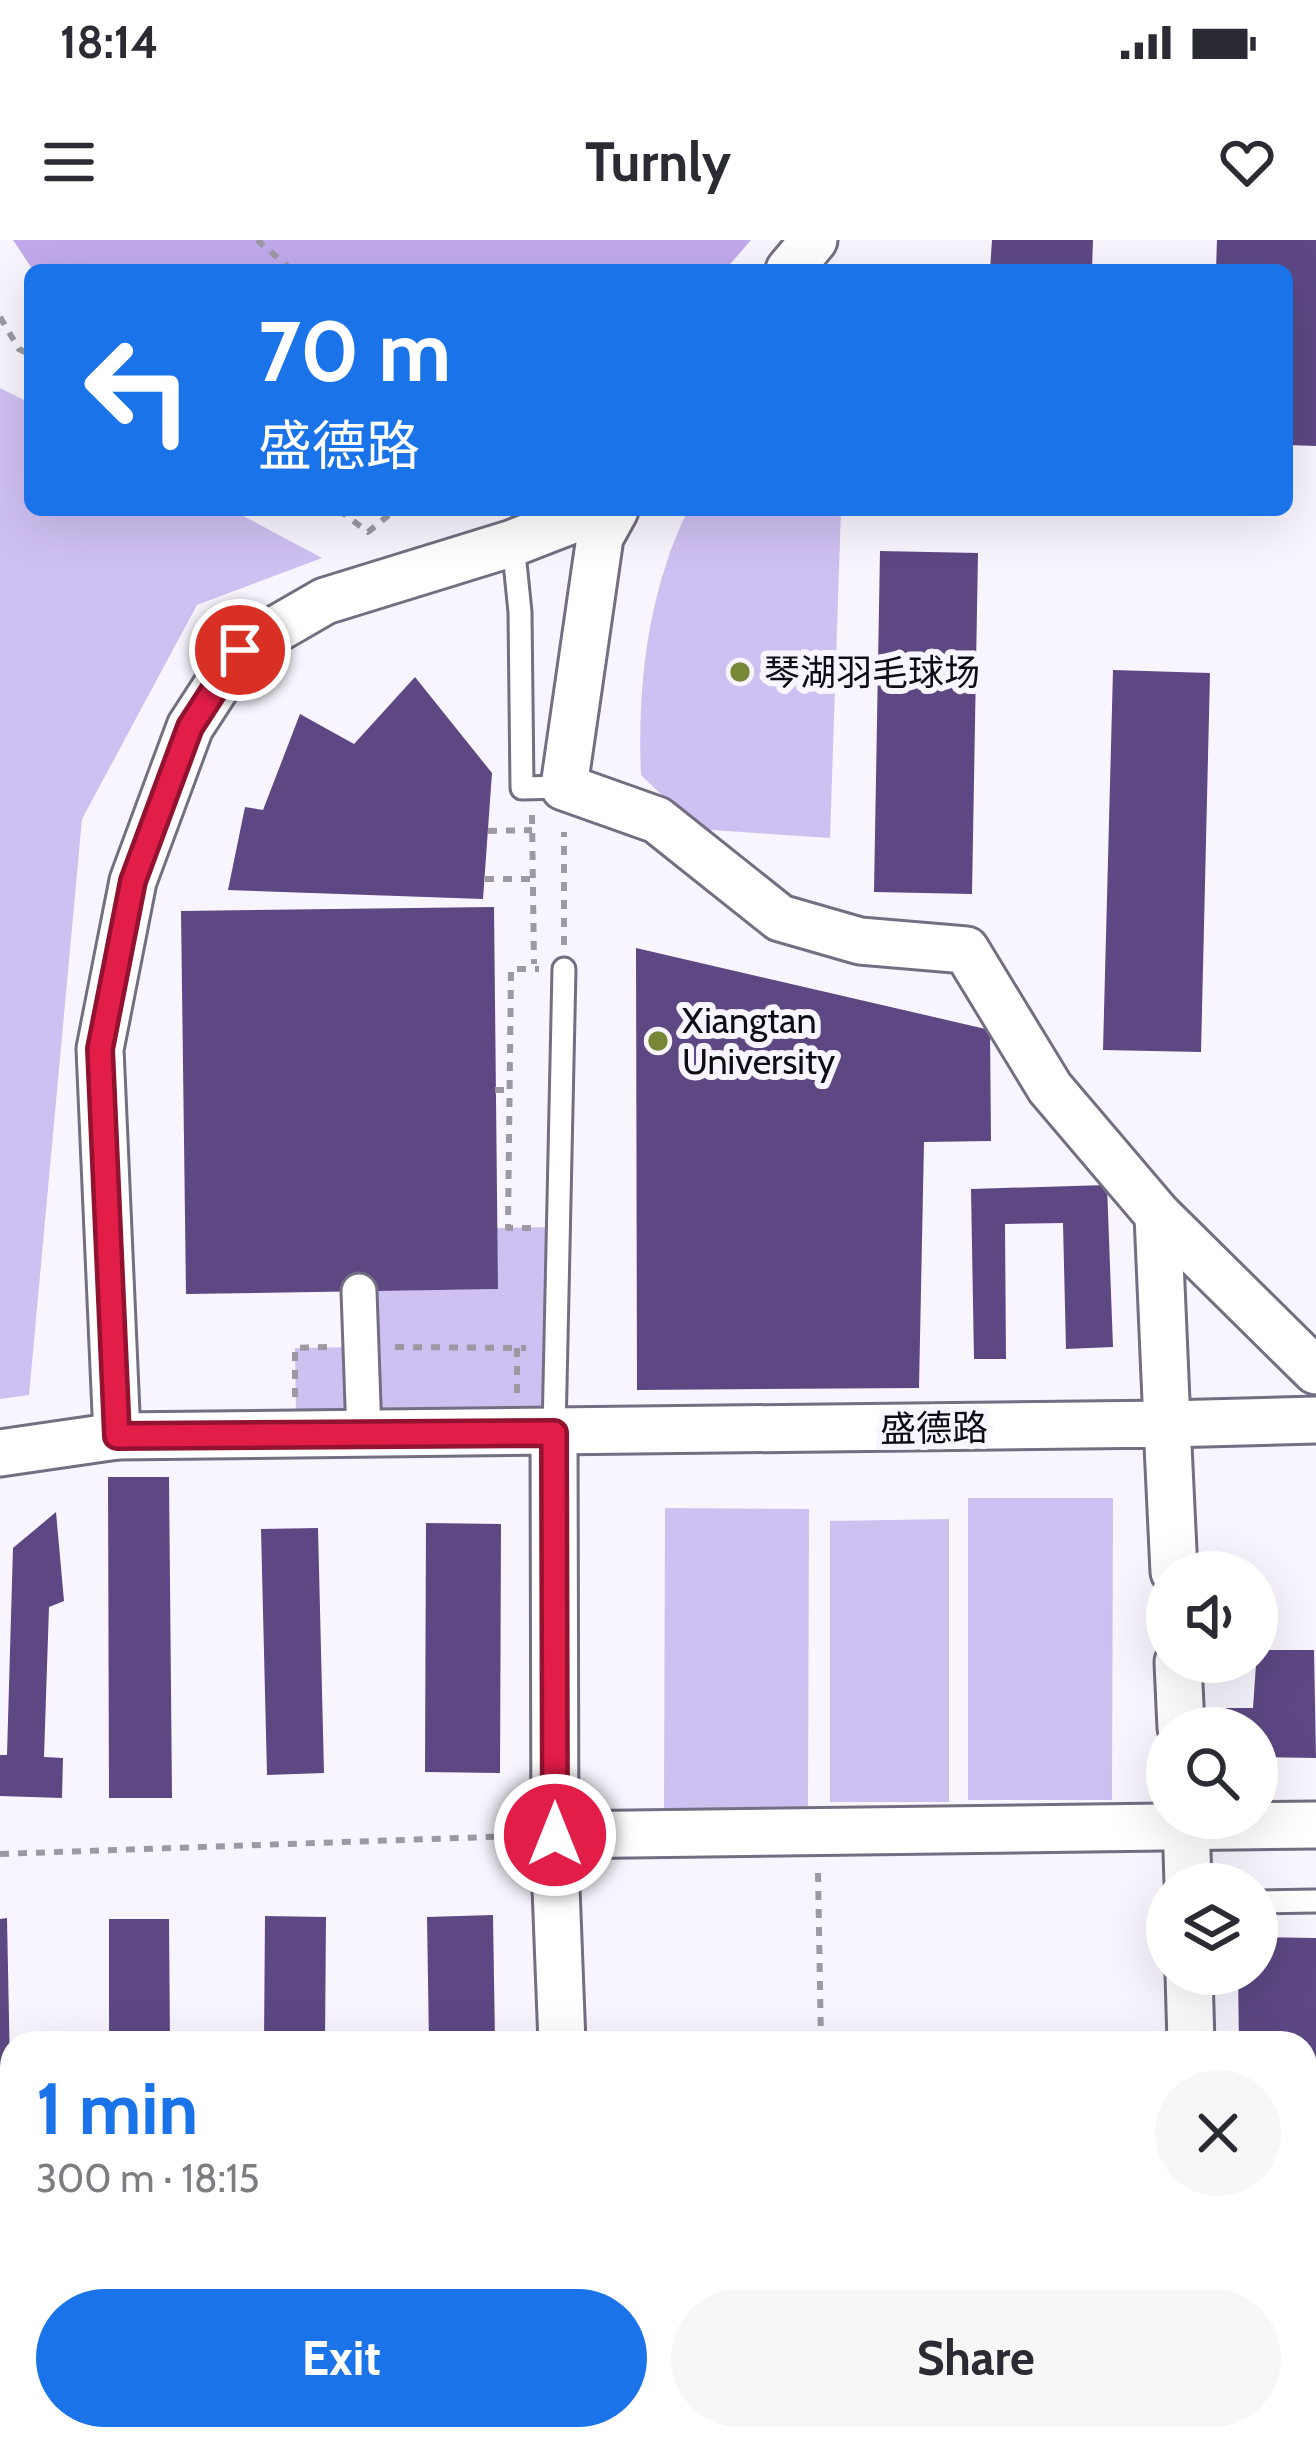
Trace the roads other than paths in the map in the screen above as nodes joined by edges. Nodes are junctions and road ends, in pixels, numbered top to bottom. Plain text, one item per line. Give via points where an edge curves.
1 (814, 240) edge
2 (794, 264) edge
3 (583, 516) edge
4 (612, 516) edge
5 (513, 544) junction
6 (548, 787) junction
7 (564, 969) road end
8 (1158, 1215) junction
9 (359, 1291) dead end
10 (1316, 1371) edge
11 (1316, 1420) edge
12 (536, 1423) junction
13 (1167, 1424) junction
14 (364, 1435) junction
15 (117, 1436) junction
16 (0, 1453) edge
17 (1173, 1551) edge
18 (1146, 1825) edge
19 (1278, 1825) edge
20 (1316, 1825) edge
21 (555, 1835) junction
22 (1316, 1901) edge
23 (1278, 1902) edge
24 (1190, 1995) edge
25 (562, 2031) edge
26 (1191, 2031) edge

1 - 2 street
3 - 5 street
4 - 6 street via 600,537
5 - 6 lane via 522,788
5 - 15 street via 325,601 240,650 190,727 133,881 100,1049
6 - 8 street via 657,820 780,918 860,941 966,950 1050,1088
7 - 12 lane
8 - 10 street
8 - 13 street
9 - 14 street
11 - 13 street, 盛德路
12 - 13 street, 盛德路
12 - 14 street, 盛德路
12 - 21 street
13 - 17 street
14 - 15 street, 盛德路
15 - 16 street, 盛德路
18 - 21 street
19 - 20 street
21 - 25 street
22 - 23 lane
24 - 26 street

